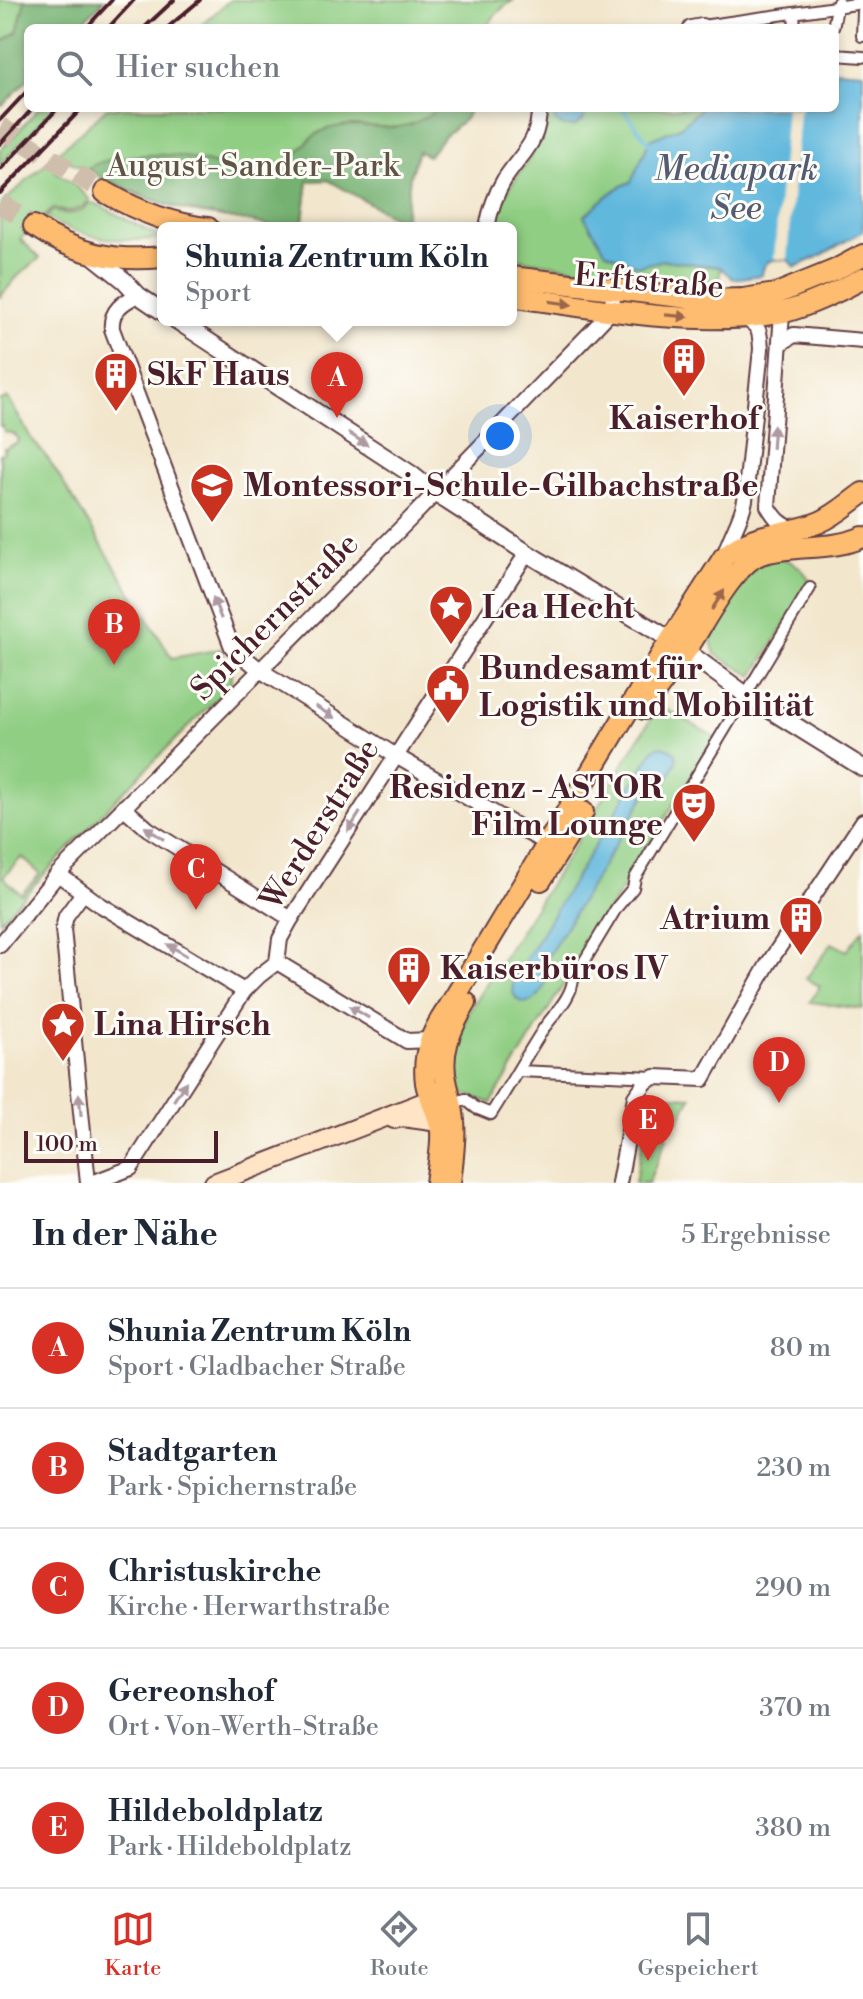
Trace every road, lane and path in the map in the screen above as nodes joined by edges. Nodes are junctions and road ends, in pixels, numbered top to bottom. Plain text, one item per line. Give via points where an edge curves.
1 (838, 3) edge
2 (863, 3) edge
3 (863, 11) edge
4 (794, 13) junction
5 (717, 24) edge
6 (795, 24) edge
7 (834, 24) edge
8 (861, 48) edge
9 (839, 54) edge
10 (539, 112) edge
11 (105, 192) tunnel mouth
12 (174, 222) edge
13 (488, 222) edge
14 (34, 226) tunnel mouth
15 (88, 252) junction
16 (863, 255) edge
17 (157, 257) edge
18 (863, 278) edge
19 (517, 283) edge
20 (138, 295) junction
21 (613, 301) junction
22 (779, 303) junction
23 (157, 308) edge
24 (743, 318) junction
25 (185, 326) edge
26 (863, 341) edge
27 (780, 344) junction
28 (435, 493) junction
29 (863, 493) edge
30 (863, 537) edge
31 (795, 539) junction
32 (527, 553) junction
33 (724, 557) junction
34 (810, 588) dead end
35 (678, 646) junction
36 (260, 670) junction
37 (746, 695) junction
38 (396, 756) junction
39 (863, 768) edge
40 (123, 807) junction
41 (863, 821) edge
42 (553, 848) junction
43 (58, 874) junction
44 (83, 893) junction
45 (291, 919) junction
46 (0, 945) edge
47 (277, 962) junction
48 (244, 991) junction
49 (429, 1040) junction
50 (518, 1071) junction
51 (655, 1077) junction
52 (439, 1093) junction
53 (439, 1122) junction
54 (372, 1123) junction
55 (90, 1183) edge
56 (214, 1183) edge
57 (436, 1183) edge
58 (450, 1183) edge
59 (619, 1183) edge

1 - 2 street
1 - 4 street
1 - 7 street
3 - 8 street
4 - 5 street
4 - 6 street
8 - 9 street
10 - 13 street via 533,142 495,195
11 - 12 main road
14 - 15 main road
15 - 17 main road via 124,259
15 - 20 street
16 - 22 main road
18 - 22 main road via 842,289
19 - 21 main road, Erftstraße
20 - 23 street
36 -> 20 street via 232,647 112,329 118,307
21 - 22 main road, Erftstraße
21 -> 24 main road, Erftstraße via 693,318
21 - 28 street, Spichernstraße
22 - 24 main road, Erftstraße
22 - 27 street
24 - 33 street via 760,333 761,349 743,512
25 -> 28 street
26 - 27 street via 794,335
31 -> 27 street via 768,506
28 - 32 street
28 - 36 street, Spichernstraße
29 - 31 main road
30 - 31 main road via 849,542
31 - 33 main road via 756,537
35 -> 31 main road via 746,562
32 - 35 street
32 - 38 street, Werderstraße
33 - 35 main road
34 - 37 street
35 - 37 street
35 - 42 main road
36 -> 38 street
36 - 40 street, Spichernstraße
37 - 39 street
37 - 50 street
38 - 42 street
38 -> 45 street, Werderstraße
40 - 43 street, Spichernstraße
45 -> 40 street via 148,829
41 - 51 street via 768,964 703,1079
42 - 49 main road
42 - 52 main road via 451,1029
43 - 44 street
43 - 46 street, Spichernstraße
48 -> 44 street
55 -> 44 street via 63,929
45 - 47 street, Werderstraße via 280,939
47 - 48 street, Werderstraße
49 -> 47 street via 407,1041
55 -> 48 street, Werderstraße via 131,1168
49 - 52 main road via 425,1057
50 - 51 street
50 - 52 street via 491,1114 465,1099
51 - 59 street via 635,1097
52 - 53 main road
52 - 54 main road
52 - 58 main road via 454,1125
53 - 54 main road via 403,1117
53 - 57 main road
54 - 56 main road

